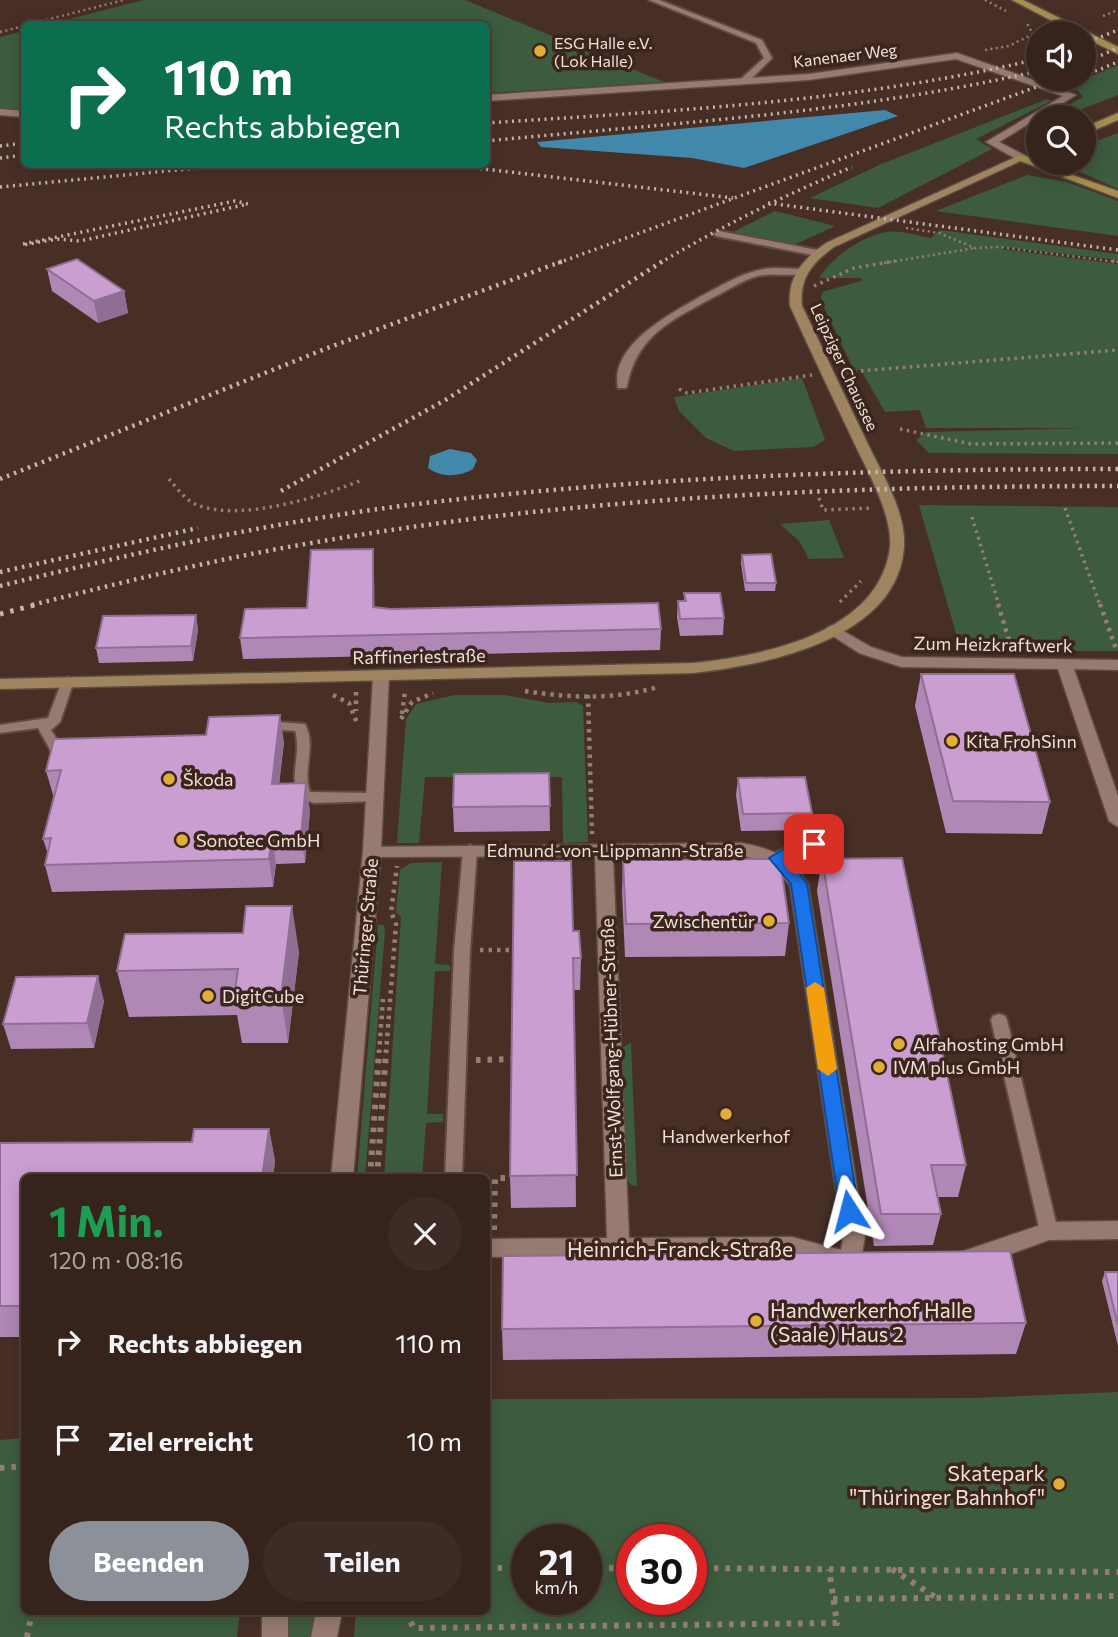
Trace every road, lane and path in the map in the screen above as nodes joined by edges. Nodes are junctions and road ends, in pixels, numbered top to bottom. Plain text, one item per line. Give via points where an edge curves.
1 (124, 0) edge
2 (653, 0) edge
3 (985, 0) edge
4 (1016, 0) edge
5 (1038, 0) edge
6 (1118, 10) edge
7 (1010, 13) dead end
8 (1103, 16) dead end
9 (1018, 18) dead end
10 (42, 21) edge
11 (1026, 22) edge
12 (21, 27) edge
13 (0, 32) edge
14 (1026, 38) edge
15 (1118, 39) edge
16 (1118, 51) edge
17 (957, 55) junction
18 (745, 80) junction
19 (490, 98) edge
20 (0, 113) edge
21 (21, 114) edge
22 (1118, 116) edge
23 (1096, 126) edge
24 (1026, 156) edge
25 (1022, 158) junction
26 (1070, 175) edge
27 (1072, 177) junction
28 (1118, 195) edge
29 (906, 228) dead end
30 (719, 234) dead end
31 (975, 248) junction
32 (817, 253) junction
33 (1118, 262) edge
34 (808, 282) junction
35 (1118, 349) edge
36 (813, 374) dead end
37 (848, 384) dead end
38 (622, 386) dead end
39 (680, 389) dead end
40 (900, 429) dead end
41 (1118, 443) edge
42 (169, 479) dead end
43 (362, 480) dead end
44 (819, 498) dead end
45 (874, 508) dead end
46 (1065, 508) dead end
47 (972, 517) dead end
48 (833, 630) junction
49 (1014, 655) dead end
50 (1118, 655) edge
51 (1064, 664) junction
52 (1118, 665) edge
53 (381, 676) junction
54 (68, 681) junction
55 (0, 684) edge
56 (665, 685) dead end
57 (444, 690) dead end
58 (512, 690) dead end
59 (323, 692) dead end
60 (587, 695) junction
61 (53, 722) junction
62 (399, 724) dead end
63 (247, 726) edge
64 (357, 728) dead end
65 (0, 729) edge
66 (79, 752) edge
67 (373, 798) junction
68 (1118, 821) edge
69 (814, 844) dead end
70 (604, 849) junction
71 (470, 850) junction
72 (388, 855) junction
73 (777, 858) junction
74 (386, 922) dead end
75 (388, 930) dead end
76 (513, 950) edge
77 (462, 951) junction
78 (999, 1020) dead end
79 (513, 1059) edge
80 (457, 1060) junction
81 (343, 1174) edge
82 (370, 1174) edge
83 (377, 1174) edge
84 (453, 1174) edge
85 (509, 1178) edge
86 (1118, 1230) edge
87 (507, 1231) dead end
88 (1049, 1231) junction
89 (490, 1239) edge
90 (618, 1246) junction
91 (943, 1264) edge
92 (21, 1466) edge
93 (0, 1468) edge
94 (490, 1568) edge
95 (511, 1568) edge
96 (707, 1568) edge
97 (829, 1569) junction
98 (892, 1569) junction
99 (1118, 1572) edge
100 (1118, 1596) edge
101 (936, 1597) junction
102 (833, 1599) junction
103 (31, 1615) edge
104 (275, 1615) edge
105 (328, 1615) edge
106 (407, 1615) edge
107 (27, 1637) edge
108 (275, 1637) edge
109 (324, 1637) edge

1 - 10 path
2 - 18 lane via 759,42 768,58
3 - 7 path
4 - 16 main road
5 - 15 main road
6 - 8 path
9 - 11 path
12 - 13 path
14 - 17 path via 1009,46
17 - 18 street, Kanenaer Weg via 856,71
17 - 25 street, Kanenaer Weg via 1071,94 991,142
18 - 19 street, Kanenaer Weg
20 - 21 street
22 - 23 main road
24 - 25 main road
25 - 27 main road
25 - 32 main road
26 - 27 main road
27 - 28 main road
29 - 31 path via 939,233
30 - 32 lane
31 - 33 path
31 - 34 path via 854,268
32 - 34 main road
34 - 38 lane via 778,270 748,275 676,313 640,341 628,360
34 - 48 main road, Leipziger Chaussee via 795,288 796,306 887,500 896,531 897,550 887,579 858,614
35 - 37 path via 843,372
36 - 39 path via 687,393
40 - 41 path via 971,444
42 - 43 path via 198,506 218,509 314,499
44 - 45 path via 823,510
46 - 50 path
47 - 49 path
48 - 51 street, Zum Heizkraftwerk via 865,650 901,662
48 - 53 main road, Raffineriestraße via 786,651 711,667
51 - 52 street, Zum Heizkraftwerk
51 - 68 street
53 - 54 main road, Raffineriestraße
53 - 67 street, Thüringer Straße
54 - 55 main road, Raffineriestraße
54 - 61 lane
56 - 60 path via 637,694
57 - 62 path via 412,702
58 - 60 path
59 - 64 path via 349,703
60 - 70 path via 592,843
61 - 65 lane
61 - 66 lane via 44,729 51,744 57,750
63 - 67 lane via 300,727 304,735 300,787 304,795
67 - 72 street, Thüringer Straße
69 - 73 lane
70 - 71 street, Edmund-von-Lippmann-Straße
70 - 73 street, Edmund-von-Lippmann-Straße via 741,849
70 - 90 street, Ernst-Wolfgang-Hübner-Straße
71 - 72 street, Edmund-von-Lippmann-Straße
71 - 77 lane
72 - 74 path
72 - 81 street, Thüringer Straße
72 - 83 path via 395,869 391,912 396,924
73 - 90 street, Heinrich-Franck-Straße via 799,884 860,1263 792,1246
75 - 82 path
76 - 77 path
77 - 80 lane
78 - 88 lane
79 - 80 path
80 - 84 lane
85 - 89 path via 495,1178
86 - 88 street
87 - 89 path
88 - 91 street
89 - 90 street, Heinrich-Franck-Straße
92 - 93 path
94 - 95 path
96 - 97 path
97 - 98 path
97 - 102 path
98 - 99 path
98 - 101 path
100 - 101 path
101 - 102 path
102 - 106 path via 836,1623 414,1628
103 - 107 path
104 - 108 street
105 - 109 street

